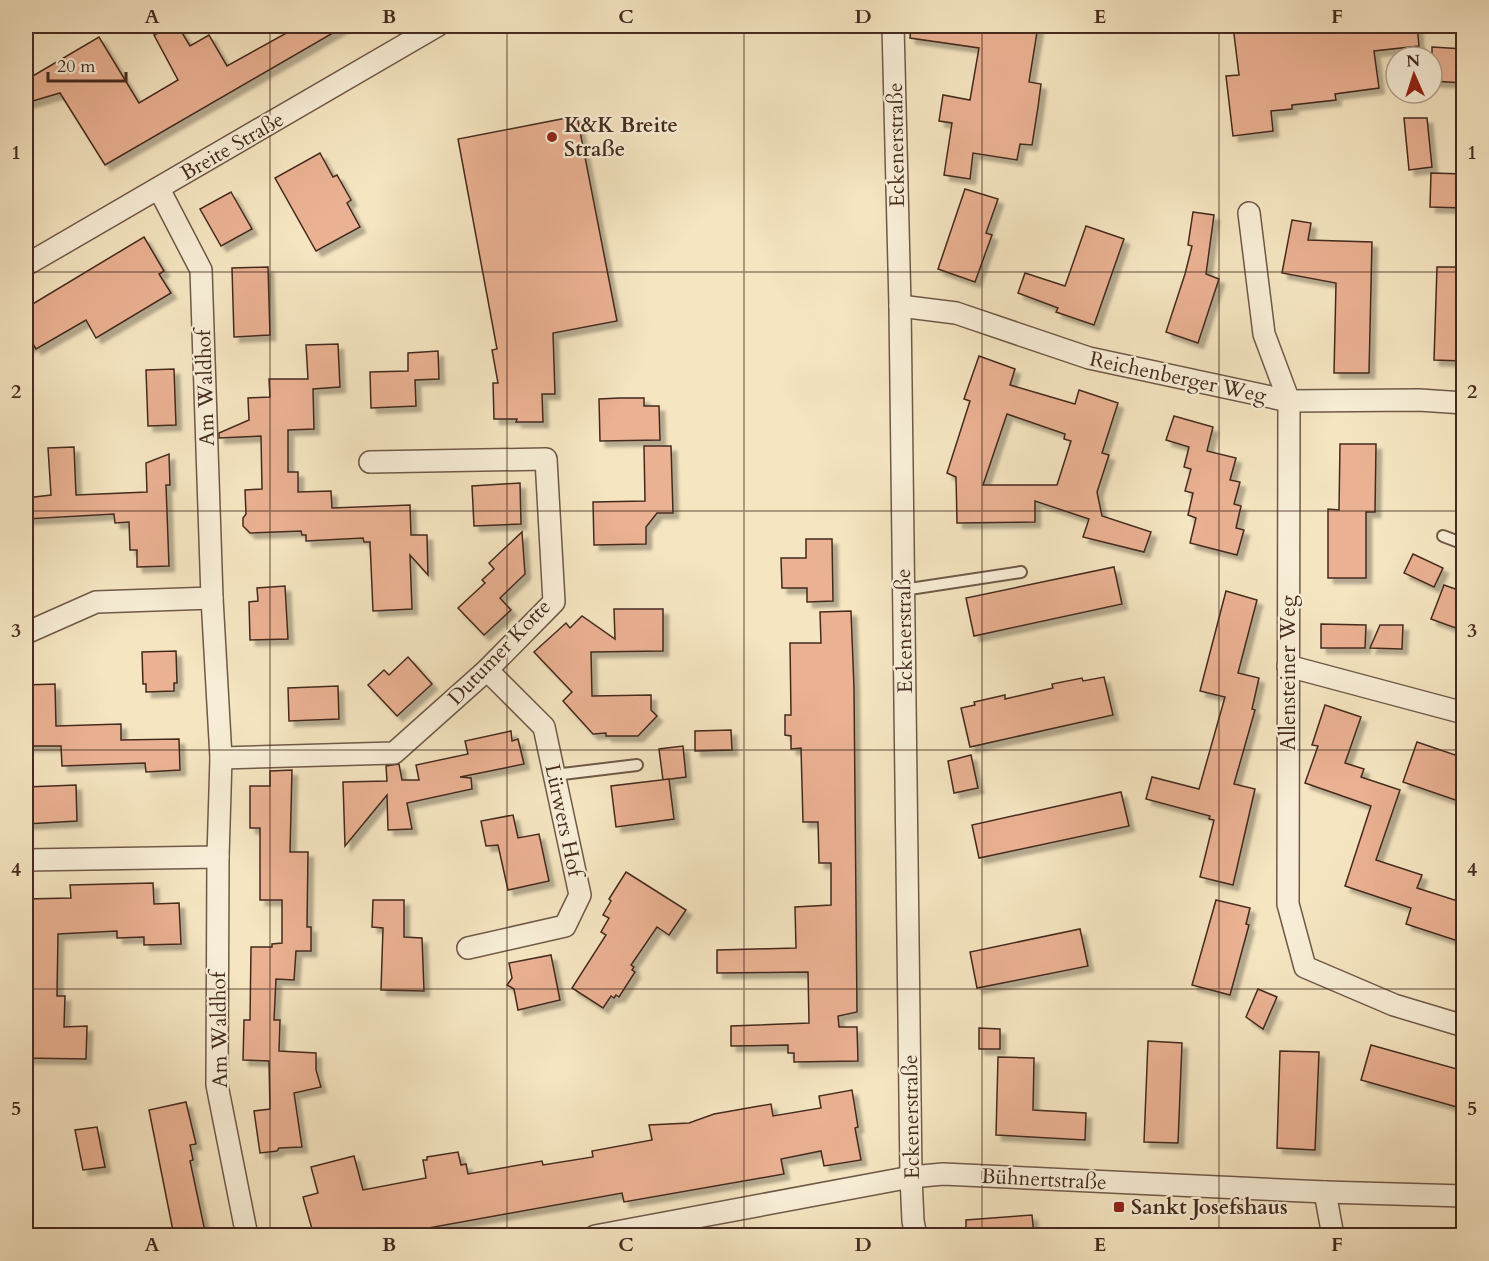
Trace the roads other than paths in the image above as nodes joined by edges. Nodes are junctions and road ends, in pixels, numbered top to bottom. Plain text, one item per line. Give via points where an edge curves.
1 (437, 26) edge
2 (893, 26) edge
3 (159, 189) junction
4 (1249, 213) dead end
5 (26, 265) edge
6 (900, 306) junction
7 (1289, 401) junction
8 (1464, 403) edge
9 (370, 462) dead end
10 (1443, 536) dead end
11 (1464, 544) edge
12 (1021, 572) dead end
13 (903, 590) junction
14 (213, 598) junction
15 (26, 633) edge
16 (1288, 666) junction
17 (487, 670) junction
18 (1464, 713) edge
19 (221, 758) junction
20 (637, 765) dead end
21 (554, 775) junction
22 (218, 857) junction
23 (26, 860) edge
24 (468, 948) dead end
25 (1464, 1026) edge
26 (912, 1177) junction
27 (1325, 1192) junction
28 (1464, 1196) edge
29 (247, 1236) edge
30 (595, 1236) edge
31 (916, 1236) edge
32 (1333, 1236) edge

1 - 3 street, Breite Straße
2 - 6 street, Eckenerstraße
3 - 5 street, Breite Straße
3 - 14 street, Am Waldhof via 201,270
4 - 7 street, Allensteiner Weg via 1264,334
6 - 7 street, Reichenberger Weg via 956,313 1089,358
6 - 13 street, Eckenerstraße
7 - 8 street, Reichenberger Weg
7 - 16 street, Allensteiner Weg
9 - 17 street, Dutumer Kotte via 546,459 554,602
10 - 11 lane
12 - 13 lane
13 - 26 street, Eckenerstraße
14 - 15 street via 96,602
14 - 19 street, Am Waldhof
16 - 18 street
16 - 25 street, Allensteiner Weg via 1288,904 1305,967 1394,1005
17 - 19 street, Dutumer Kotte via 394,753
17 - 21 street, Lürwers Hof via 544,727
19 - 22 street, Am Waldhof
20 - 21 lane
21 - 24 street, Lürwers Hof via 580,895 565,926
22 - 23 street
22 - 29 street, Am Waldhof via 217,1085
26 - 27 street, Bühnertstraße via 944,1174
26 - 30 street, Bühnertstraße
26 - 31 street, Eckenerstraße
27 - 28 street, Bühnertstraße
27 - 32 street

